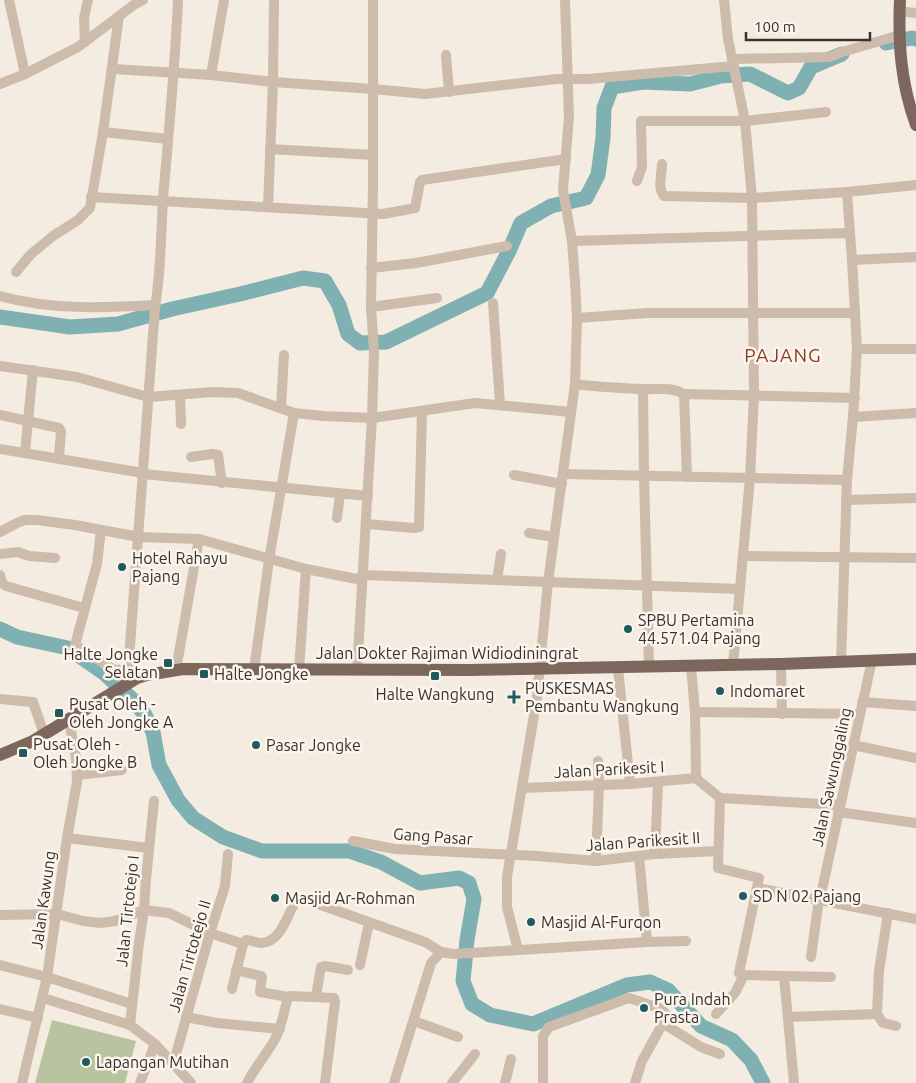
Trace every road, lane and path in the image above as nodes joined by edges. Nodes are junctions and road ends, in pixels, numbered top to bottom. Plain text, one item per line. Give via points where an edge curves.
1 (9, 0) edge
2 (88, 0) edge
3 (143, 0) edge
4 (178, 0) edge
5 (224, 0) edge
6 (274, 0) edge
7 (373, 0) edge
8 (565, 0) edge
9 (724, 0) edge
10 (900, 6) edge
11 (916, 12) edge
12 (119, 16) junction
13 (901, 36) junction
14 (85, 42) junction
15 (446, 55) dead end
16 (734, 66) junction
17 (113, 69) junction
18 (174, 73) junction
19 (24, 74) junction
20 (211, 75) junction
21 (567, 79) junction
22 (273, 82) junction
23 (0, 84) edge
24 (373, 89) junction
25 (910, 89) edge
26 (449, 92) junction
27 (826, 112) dead end
28 (745, 121) junction
29 (916, 125) edge
30 (103, 132) junction
31 (168, 139) junction
32 (270, 149) junction
33 (373, 155) junction
34 (566, 160) junction
35 (662, 164) dead end
36 (637, 182) dead end
37 (916, 185) edge
38 (847, 192) junction
39 (91, 197) junction
40 (752, 198) junction
41 (163, 200) junction
42 (268, 207) junction
43 (373, 214) junction
44 (850, 233) junction
45 (752, 235) junction
46 (572, 241) junction
47 (507, 246) dead end
48 (916, 256) edge
49 (852, 260) junction
50 (371, 268) junction
51 (16, 272) dead end
52 (3, 297) edge
53 (437, 298) dead end
54 (492, 302) dead end
55 (155, 306) junction
56 (371, 307) junction
57 (855, 313) junction
58 (753, 314) junction
59 (576, 318) junction
60 (856, 349) junction
61 (916, 349) edge
62 (284, 355) dead end
63 (0, 366) edge
64 (33, 370) junction
65 (575, 384) junction
66 (643, 389) junction
67 (684, 394) junction
68 (180, 395) junction
69 (754, 396) junction
70 (148, 397) junction
71 (855, 398) junction
72 (500, 404) junction
73 (280, 408) junction
74 (422, 411) junction
75 (294, 412) junction
76 (571, 412) junction
77 (916, 412) edge
78 (0, 415) edge
79 (854, 417) junction
80 (372, 418) junction
81 (28, 422) junction
82 (181, 424) dead end
83 (0, 449) edge
84 (25, 452) junction
85 (59, 457) junction
86 (191, 457) dead end
87 (143, 473) junction
88 (514, 475) dead end
89 (644, 476) junction
90 (686, 477) junction
91 (750, 478) junction
92 (563, 479) junction
93 (847, 480) junction
94 (222, 483) junction
95 (281, 489) junction
96 (340, 494) junction
97 (368, 496) junction
98 (916, 498) edge
99 (846, 500) junction
100 (337, 518) dead end
101 (366, 524) junction
102 (101, 530) junction
103 (0, 532) edge
104 (529, 533) dead end
105 (139, 537) junction
106 (554, 537) junction
107 (199, 539) junction
108 (0, 554) edge
109 (501, 554) dead end
110 (743, 556) junction
111 (55, 558) dead end
112 (845, 558) junction
113 (916, 558) edge
114 (269, 560) junction
115 (306, 570) junction
116 (0, 575) edge
117 (362, 578) junction
118 (497, 580) junction
119 (548, 582) junction
120 (646, 586) junction
121 (739, 589) junction
122 (84, 608) junction
123 (916, 659) edge
124 (872, 660) junction
125 (841, 662) junction
126 (781, 664) junction
127 (733, 665) junction
128 (691, 666) junction
129 (649, 667) junction
130 (618, 668) junction
131 (540, 669) junction
132 (176, 670) junction
133 (254, 670) junction
134 (300, 670) junction
135 (357, 670) junction
136 (133, 676) junction
137 (0, 699) edge
138 (862, 702) junction
139 (916, 706) edge
140 (695, 712) junction
141 (782, 714) junction
142 (860, 714) junction
143 (68, 720) junction
144 (44, 734) junction
145 (853, 745) junction
146 (0, 755) edge
147 (916, 758) edge
148 (598, 761) dead end
149 (122, 770) dead end
150 (77, 775) junction
151 (697, 778) junction
152 (658, 782) junction
153 (630, 784) junction
154 (599, 785) junction
155 (522, 788) junction
156 (720, 798) junction
157 (154, 800) dead end
158 (839, 809) junction
159 (916, 823) edge
160 (67, 838) junction
161 (353, 841) dead end
162 (149, 848) junction
163 (718, 851) junction
164 (228, 854) dead end
165 (656, 854) junction
166 (511, 855) junction
167 (639, 856) junction
168 (596, 861) junction
169 (758, 888) junction
170 (820, 899) junction
171 (144, 910) junction
172 (888, 913) junction
173 (0, 914) edge
174 (57, 914) junction
175 (916, 918) edge
176 (369, 923) junction
177 (210, 933) junction
178 (686, 941) dead end
179 (647, 942) junction
180 (243, 944) junction
181 (518, 950) junction
182 (441, 952) junction
183 (811, 957) dead end
184 (0, 965) edge
185 (360, 965) dead end
186 (236, 970) junction
187 (348, 970) dead end
188 (744, 975) junction
189 (784, 976) junction
190 (47, 977) junction
191 (831, 977) dead end
192 (232, 989) dead end
193 (316, 996) junction
194 (288, 997) junction
195 (43, 998) junction
196 (132, 1004) junction
197 (0, 1009) edge
198 (716, 1014) dead end
199 (877, 1014) junction
200 (186, 1017) junction
201 (788, 1017) junction
202 (38, 1018) junction
203 (414, 1021) junction
204 (664, 1024) junction
205 (130, 1026) junction
206 (896, 1026) dead end
207 (280, 1029) junction
208 (458, 1037) dead end
209 (155, 1044) junction
210 (475, 1054) dead end
211 (720, 1054) dead end
212 (511, 1059) dead end
213 (177, 1068) junction
214 (22, 1083) edge
215 (140, 1083) edge
216 (178, 1083) edge
217 (191, 1083) edge
218 (247, 1083) edge
219 (325, 1083) edge
220 (394, 1083) edge
221 (452, 1083) edge
222 (505, 1083) edge
223 (543, 1083) edge
224 (635, 1083) edge
225 (794, 1083) edge

1 - 19 street
2 - 14 street via 84,18
3 - 12 street
4 - 18 street
5 - 20 street
6 - 22 street
7 - 24 street
8 - 21 street
9 - 16 street
10 - 11 street
10 - 13 main road
12 - 14 street
12 - 17 street
13 - 16 street via 830,57
13 - 25 main road via 900,56
14 - 19 street
15 - 26 street
16 - 21 street
16 - 28 street
17 - 18 street
17 - 30 street
18 - 20 street
18 - 31 street
19 - 23 street
20 - 22 street
21 - 26 street
21 - 34 street
22 - 24 street
22 - 32 street
24 - 26 street via 419,94
24 - 33 street
25 - 29 main road
27 - 28 street
28 - 36 street via 641,122 642,167
28 - 40 street
30 - 31 street
30 - 39 street
31 - 41 street
32 - 33 street
32 - 42 street
33 - 43 street
34 - 43 street via 422,180 415,208
34 - 46 street via 563,190
35 - 40 street via 660,188 664,196
37 - 38 street
38 - 40 street
38 - 44 street
39 - 41 street
39 - 51 street via 85,214 31,254
40 - 45 street
41 - 42 street
41 - 55 street
42 - 43 street
43 - 50 street
44 - 45 street
44 - 49 street
45 - 46 street
45 - 58 street
46 - 59 street
47 - 50 street
48 - 49 street
49 - 57 street
50 - 56 street
52 - 55 street via 62,307
53 - 56 street
54 - 72 street
55 - 70 street
56 - 80 street via 374,352
57 - 58 street
57 - 60 street
58 - 59 street via 647,313
58 - 69 street
59 - 65 street
60 - 61 street
60 - 71 street
62 - 73 street
63 - 64 street
64 - 70 street via 97,382
64 - 81 street
65 - 66 street
65 - 76 street
66 - 67 street via 668,388
66 - 89 street
67 - 69 street
67 - 90 street
68 - 70 street
68 - 73 street via 238,392
68 - 82 street
69 - 71 street
69 - 91 street
70 - 87 street
71 - 79 street
72 - 74 street via 475,403
72 - 76 street
73 - 75 street
74 - 80 street
74 - 101 street via 419,526
75 - 80 street
75 - 95 street
76 - 92 street
77 - 79 street
78 - 81 street
79 - 93 street
80 - 97 street
81 - 84 street
81 - 85 street via 61,429
83 - 84 street
84 - 85 street
85 - 87 street
86 - 94 street via 218,455
87 - 94 street
87 - 105 street
88 - 92 street
89 - 90 street
89 - 92 street
89 - 120 street
90 - 91 street
91 - 93 street
91 - 110 street
92 - 106 street
93 - 99 street
94 - 95 street
95 - 96 street
95 - 114 street
96 - 97 street
96 - 100 street
97 - 101 street
98 - 99 street
99 - 112 street
101 - 117 street
102 - 103 street via 26,520
102 - 105 street
102 - 122 street via 97,564
104 - 106 street
105 - 107 street
105 - 136 street via 129,658
106 - 119 street
107 - 114 street
107 - 132 street
108 - 111 street via 18,552
109 - 118 street
110 - 112 street
110 - 121 street
112 - 113 street
112 - 125 street
114 - 115 street
114 - 133 street
115 - 117 street
115 - 134 street
116 - 122 street via 2,584 6,586
117 - 118 street
117 - 135 street
118 - 119 street
119 - 120 street
119 - 131 street
120 - 121 street
120 - 129 street
121 - 127 street
122 - 136 street via 75,643 77,647 114,670
123 - 124 main road, Jalan Dokter Rajiman Widiodiningrat
124 - 125 main road, Jalan Dokter Rajiman Widiodiningrat
124 - 138 street, Jalan Sawunggaling
125 - 126 main road, Jalan Dokter Rajiman Widiodiningrat
126 - 127 main road, Jalan Dokter Rajiman Widiodiningrat
126 - 141 street
127 - 128 main road, Jalan Dokter Rajiman Widiodiningrat
128 - 129 main road, Jalan Dokter Rajiman Widiodiningrat
128 - 140 street
129 - 130 main road, Jalan Dokter Rajiman Widiodiningrat
130 - 131 main road, Jalan Dokter Rajiman Widiodiningrat
130 - 153 street
131 - 135 main road, Jalan Dokter Rajiman Widiodiningrat
131 - 155 street
132 - 133 main road, Jalan Dokter Rajiman Widiodiningrat
132 - 136 main road, Jalan Dokter Rajiman Widiodiningrat
133 - 134 main road, Jalan Dokter Rajiman Widiodiningrat
134 - 135 main road, Jalan Dokter Rajiman Widiodiningrat
136 - 143 main road, Jalan Dokter Rajiman Widiodiningrat
137 - 144 street via 32,702
138 - 139 street
138 - 142 street, Jalan Sawunggaling
140 - 141 street
140 - 151 street
141 - 142 street
142 - 145 street, Jalan Sawunggaling
143 - 144 main road, Jalan Dokter Rajiman Widiodiningrat
143 - 150 street, Jalan Kawung
144 - 146 main road, Jalan Dokter Rajiman Widiodiningrat
145 - 147 street
145 - 158 street, Jalan Sawunggaling
148 - 154 street
149 - 150 street
150 - 160 street, Jalan Kawung
151 - 152 street, Jalan Parikesit I
151 - 156 street
152 - 153 street, Jalan Parikesit I
152 - 165 street
153 - 154 street, Jalan Parikesit I
154 - 155 street, Jalan Parikesit I
154 - 168 street
155 - 166 street
156 - 158 street
156 - 163 street
157 - 162 street, Jalan Tirtotejo I
158 - 159 street
158 - 170 street, Jalan Sawunggaling
160 - 162 street
160 - 174 street, Jalan Kawung
161 - 166 street, Gang Pasar via 395,849
162 - 171 street, Jalan Tirtotejo I
163 - 165 street, Jalan Parikesit II
163 - 169 street via 718,868 760,878
164 - 177 street, Jalan Tirtotejo II via 224,886
165 - 167 street, Jalan Parikesit II
166 - 168 street, Jalan Parikesit II
166 - 181 street via 507,907
167 - 168 street, Jalan Parikesit II
167 - 179 street
169 - 170 street
169 - 188 street via 739,972
170 - 172 street
170 - 183 street, Jalan Sawunggaling
171 - 174 street via 101,923
171 - 177 street via 168,913
171 - 196 street, Jalan Tirtotejo I
172 - 175 street
172 - 199 street via 879,971
173 - 174 street
174 - 190 street, Jalan Kawung
176 - 180 street via 304,898 298,899 272,939 261,943 246,940
176 - 182 street via 425,942
176 - 185 street
177 - 180 street
177 - 200 street, Jalan Tirtotejo II
178 - 179 street
179 - 181 street
180 - 186 street
181 - 182 street
182 - 203 street via 431,963
184 - 190 street
186 - 192 street
186 - 194 street via 261,976 260,992
187 - 193 street via 322,967
188 - 189 street
188 - 198 street via 735,994
189 - 191 street
189 - 201 street
190 - 195 street, Jalan Kawung
190 - 196 street
193 - 194 street
193 - 219 street via 334,998 335,1002
194 - 207 street
195 - 202 street, Jalan Kawung
195 - 205 street
196 - 205 street, Jalan Tirtotejo I
197 - 202 street
199 - 201 street
199 - 206 street via 882,1023
200 - 207 street
200 - 213 street, Jalan Tirtotejo II
201 - 225 street
202 - 214 street, Jalan Kawung
203 - 208 street
203 - 220 street
204 - 211 street via 701,1047
204 - 223 street via 667,1016 662,1009 629,998 549,1027 544,1036
204 - 224 street via 650,1045
205 - 209 street
207 - 218 street
209 - 213 street
209 - 215 street
210 - 221 street
212 - 222 street
213 - 216 street, Jalan Tirtotejo II
213 - 217 street

